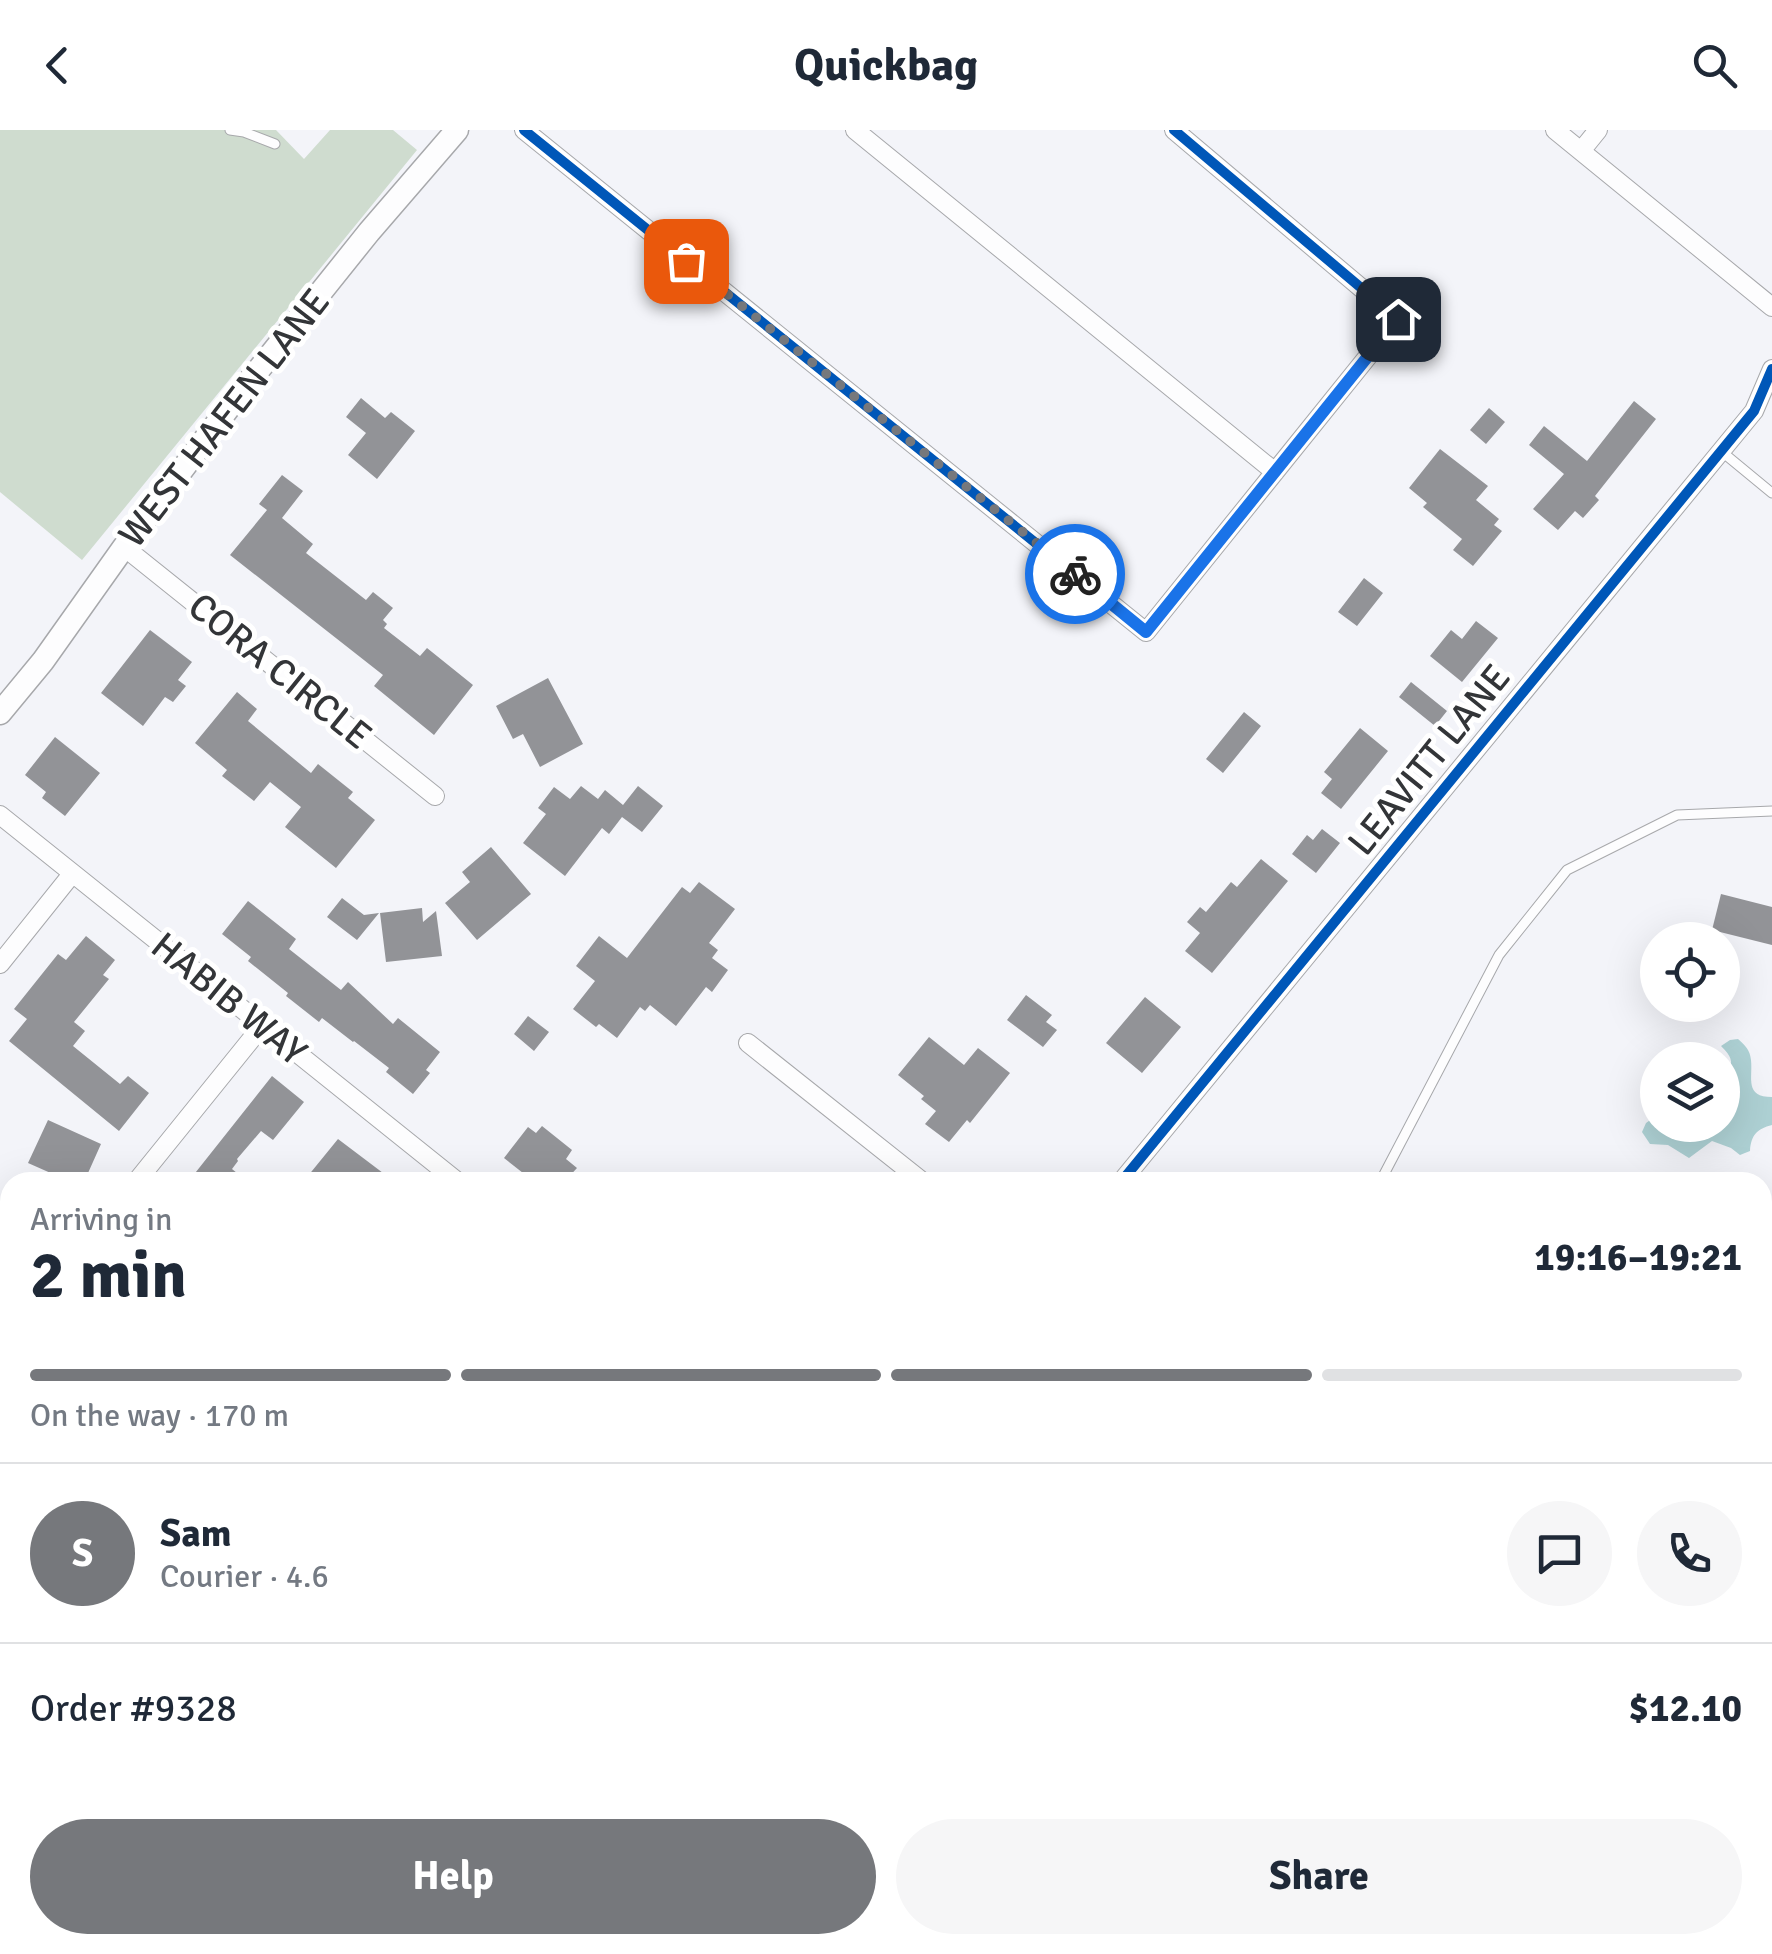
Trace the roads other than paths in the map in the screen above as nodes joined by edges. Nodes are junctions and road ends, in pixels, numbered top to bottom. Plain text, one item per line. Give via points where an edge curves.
1 (230, 130) edge
2 (524, 130) edge
3 (855, 130) edge
4 (1174, 130) edge
5 (1556, 130) edge
6 (1598, 130) edge
7 (447, 134) edge
8 (275, 144) dead end
9 (1581, 151) junction
10 (1772, 307) edge
11 (1772, 369) edge
12 (1721, 451) junction
13 (1275, 472) junction
14 (1772, 492) edge
15 (124, 547) junction
16 (0, 714) edge
17 (435, 796) dead end
18 (1772, 811) edge
19 (0, 816) edge
20 (72, 874) junction
21 (0, 964) edge
22 (262, 1026) junction
23 (748, 1042) dead end
24 (144, 1172) edge
25 (445, 1172) edge
26 (910, 1172) edge
27 (1129, 1172) edge
28 (1385, 1172) edge

1 - 8 lane
2 - 13 street via 1146,632
3 - 13 street
4 - 13 street via 1398,319
5 - 9 street
6 - 9 street
7 - 15 main road, WEST HAFEN LANE
9 - 10 street
11 - 12 street, LEAVITT LANE via 1754,411
12 - 14 lane
12 - 27 street, LEAVITT LANE
15 - 16 main road, WEST HAFEN LANE
15 - 17 street, CORA CIRCLE
18 - 28 lane via 1677,815 1567,870 1499,955
19 - 20 street, HABIB WAY
20 - 21 street
20 - 22 street, HABIB WAY
22 - 24 street
22 - 25 street, HABIB WAY
23 - 26 street

